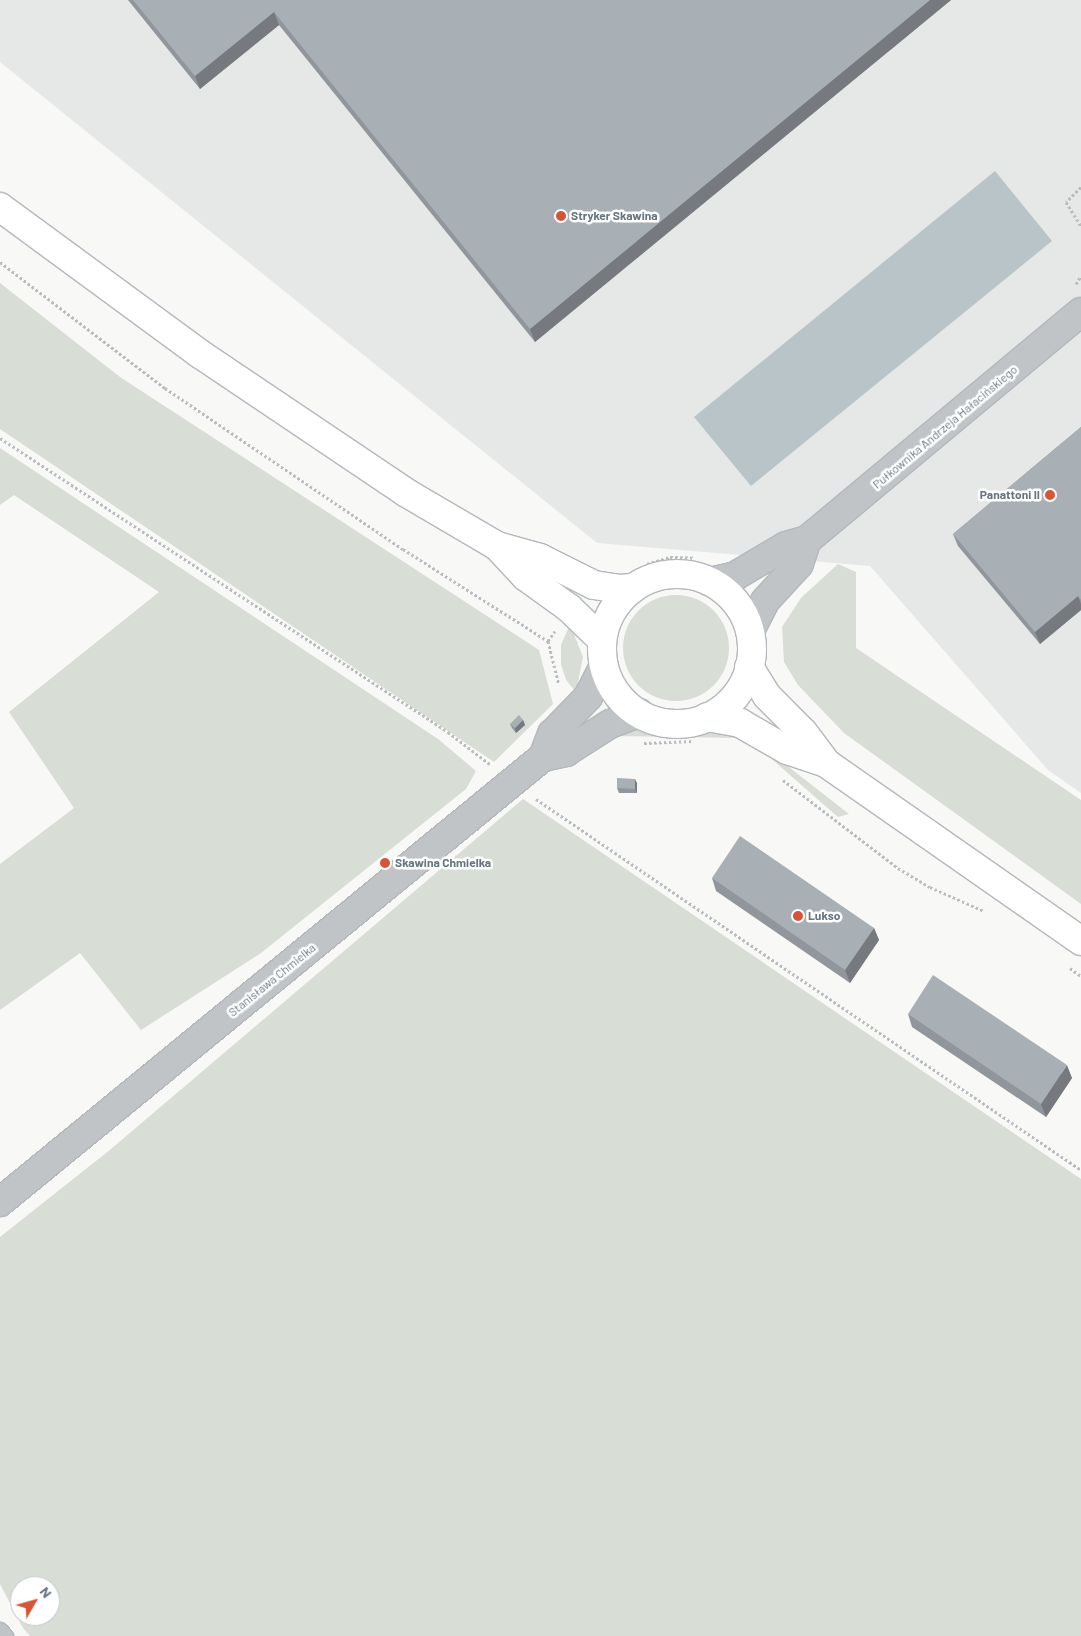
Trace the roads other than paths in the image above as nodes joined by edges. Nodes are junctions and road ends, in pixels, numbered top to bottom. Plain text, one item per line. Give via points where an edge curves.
1 (0, 206) edge
2 (1081, 312) edge
3 (807, 540) junction
4 (497, 546) junction
5 (704, 570) junction
6 (637, 577) junction
7 (750, 631) junction
8 (604, 653) junction
9 (749, 667) junction
10 (639, 713) junction
11 (705, 729) junction
12 (542, 757) junction
13 (826, 763) junction
14 (1081, 941) edge
15 (0, 1202) edge
16 (0, 1630) edge
17 (5, 1636) edge

1 - 4 main road via 200,354 405,492
2 - 3 street, Pułkownika Andrzeja Hałacińskiego
3 - 5 street, Pułkownika Andrzeja Hałacińskiego via 786,546 740,574
3 - 7 street via 799,564 765,601
4 - 6 main road via 540,558 594,585 619,589
4 - 8 main road via 526,577 569,608
5 - 6 main road via 698,577 671,574
5 - 7 main road via 735,602
6 - 8 main road via 612,611
7 - 9 main road
8 - 10 main road via 616,693
8 - 12 street, Stanisława Chmielka via 588,697 552,734
9 - 11 main road via 734,697
9 - 13 main road via 767,696 803,732
10 - 11 main road via 652,719
10 - 12 street, Stanisława Chmielka via 610,724 566,752
11 - 13 main road via 740,723 787,750
12 - 15 street, Stanisława Chmielka
13 - 14 main road
16 - 17 lane

